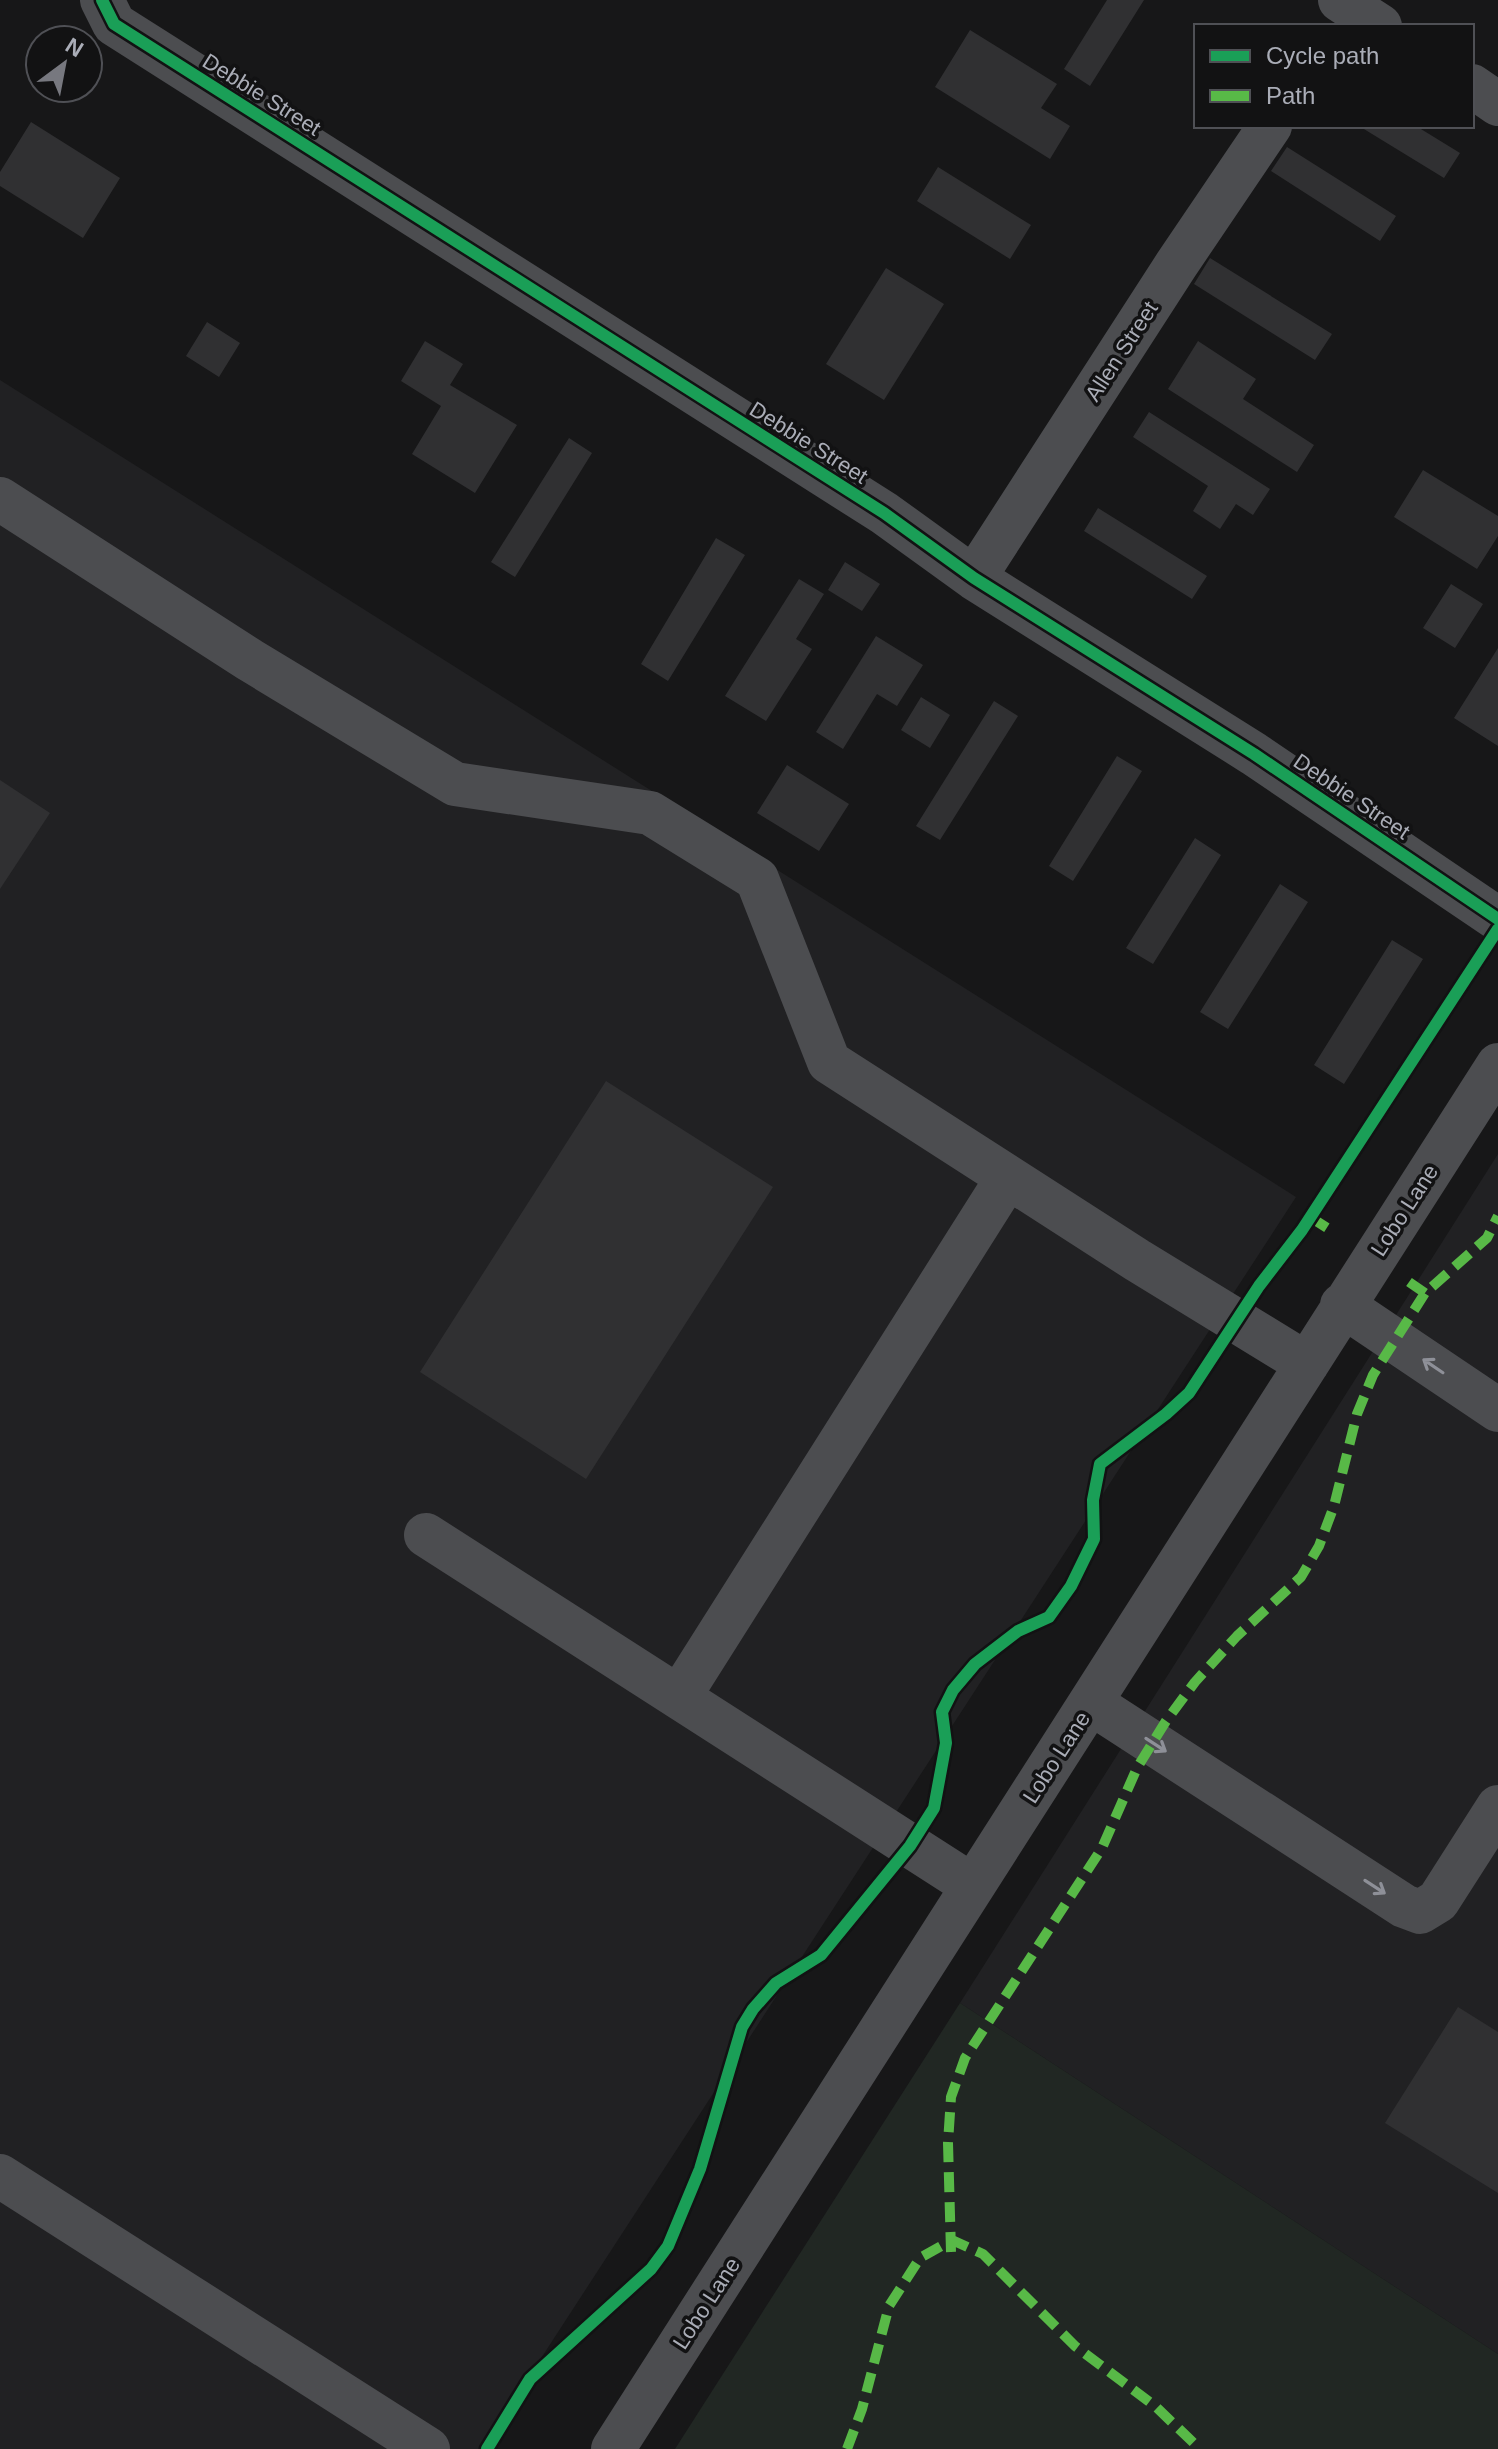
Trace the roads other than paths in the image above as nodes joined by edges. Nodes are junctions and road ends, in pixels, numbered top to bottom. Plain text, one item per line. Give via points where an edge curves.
1 (102, 0) edge
2 (1474, 87) edge
3 (1498, 104) edge
4 (1269, 128) edge
5 (0, 499) edge
6 (974, 578) junction
7 (1498, 919) edge
8 (1497, 1070) edge
9 (1008, 1177) junction
10 (1342, 1305) junction
11 (1307, 1364) junction
12 (1498, 1410) edge
13 (426, 1535) dead end
14 (679, 1697) junction
15 (1091, 1703) junction
16 (1498, 1807) edge
17 (973, 1886) junction
18 (0, 2176) edge
19 (428, 2449) edge
20 (613, 2449) edge

1 - 6 street, Debbie Street via 114,24 884,513
2 - 3 street
4 - 6 street, Allen Street
5 - 9 street via 455,784 650,813 757,879 829,1062
6 - 7 street, Debbie Street via 1254,754
8 - 10 street, Lobo Lane
9 - 11 street
9 - 14 street
10 - 11 street, Lobo Lane
12 -> 10 street
11 - 15 street, Lobo Lane
13 - 14 street
14 - 17 street
15 -> 16 street via 1420,1912 1438,1901
15 - 17 street, Lobo Lane
17 - 20 street, Lobo Lane
18 - 19 street

